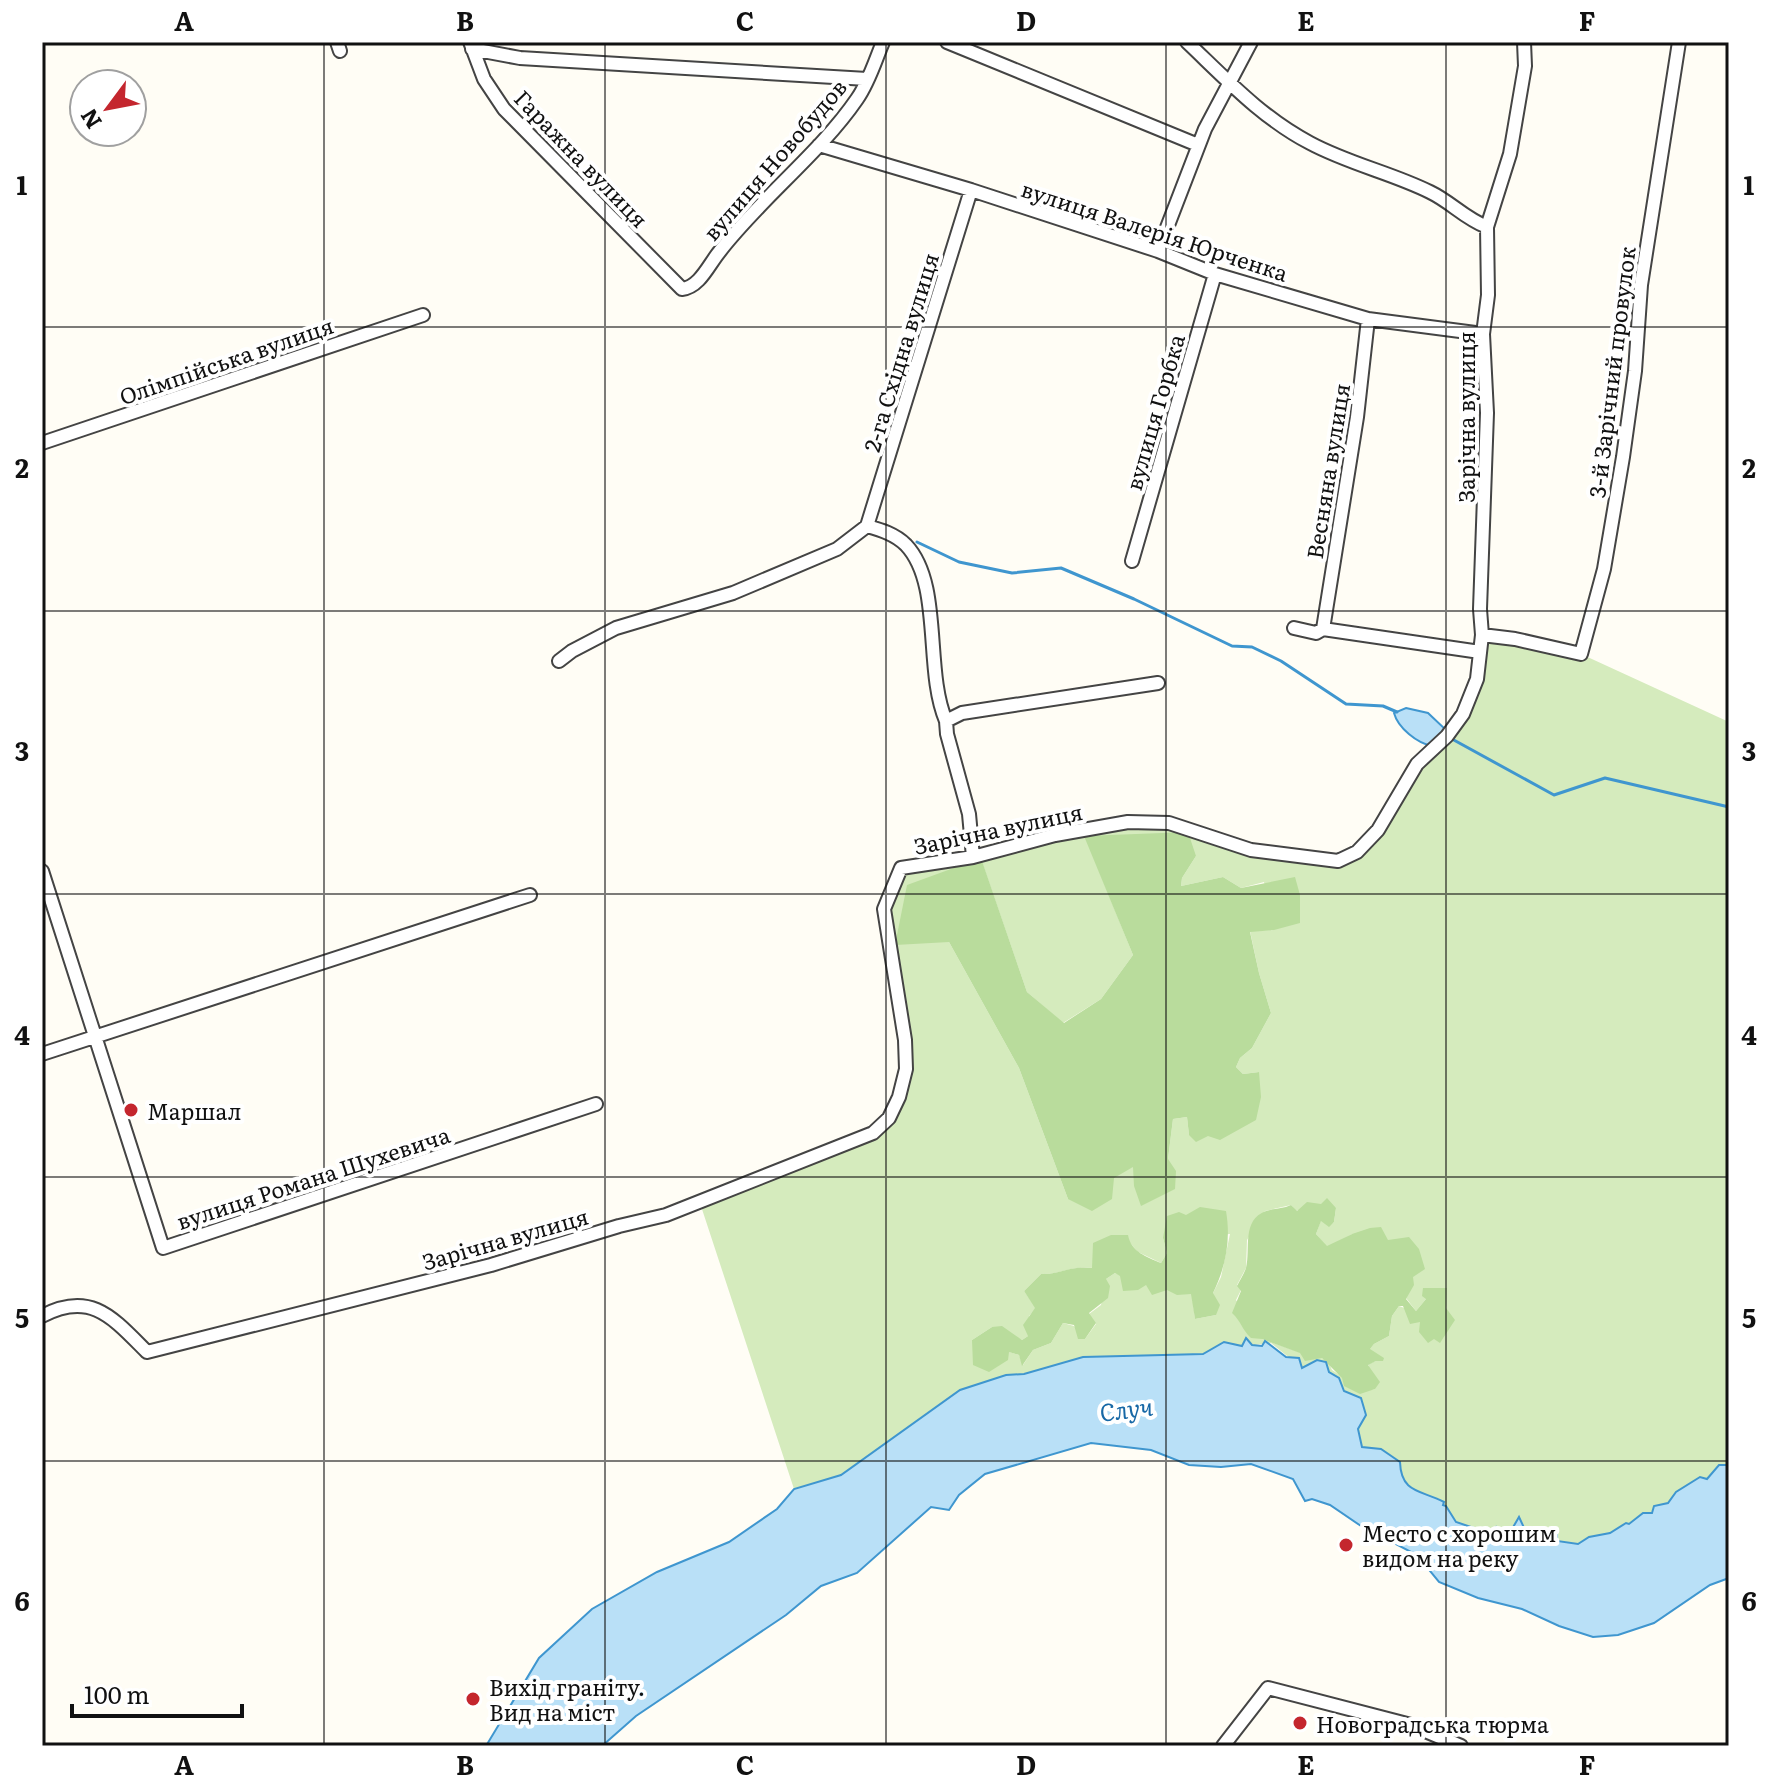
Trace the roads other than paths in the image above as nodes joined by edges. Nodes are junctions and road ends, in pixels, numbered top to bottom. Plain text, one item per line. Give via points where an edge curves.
1 (883, 42) edge
2 (947, 42) edge
3 (1187, 42) edge
4 (1251, 42) edge
5 (1524, 42) edge
6 (1679, 42) edge
7 (471, 46) edge
8 (867, 79) junction
9 (1229, 83) junction
10 (819, 145) junction
11 (1198, 145) junction
12 (971, 190) junction
13 (1487, 227) junction
14 (1158, 251) junction
15 (1215, 274) junction
16 (682, 289) joint
17 (423, 315) dead end
18 (1368, 319) junction
19 (1483, 334) junction
20 (42, 443) edge
21 (867, 526) junction
22 (1132, 561) dead end
23 (1294, 628) dead end
24 (1323, 629) junction
25 (1482, 635) junction
26 (1480, 652) junction
27 (559, 661) dead end
28 (1158, 683) dead end
29 (946, 721) junction
30 (973, 857) junction
31 (42, 871) edge
32 (530, 895) dead end
33 (95, 1035) junction
34 (42, 1054) edge
35 (596, 1104) dead end
36 (42, 1316) edge
37 (1223, 1746) edge
38 (1461, 1746) edge

1 - 8 street, вулиця Новобудов
2 - 11 street
3 - 9 street
4 - 9 street
5 - 13 street, Зарічна вулиця via 1510,154
6 - 25 street, 3-й Зарічний провулок via 1641,285 1623,457 1604,569 1581,654
7 - 8 street via 520,58
7 - 16 street, Гаражна вулиця via 504,109
8 - 10 street, вулиця Новобудов
9 - 11 street
9 - 13 street via 1278,125 1312,144 1432,192 1470,221
10 - 12 street, вулиця Валерія Юрченка
10 - 16 street, вулиця Новобудов via 777,185 699,280
11 - 14 street
12 - 14 street, вулиця Валерія Юрченка
12 - 21 street, 2-га Східна вулиця
13 - 19 street, Зарічна вулиця
14 - 15 street, вулиця Валерія Юрченка
15 - 18 street, вулиця Валерія Юрченка
15 - 22 street, вулиця Горбка
17 - 20 street, Олімпійська вулиця
18 - 19 street, вулиця Валерія Юрченка
18 - 24 street, Весняна вулиця
19 - 25 street, Зарічна вулиця via 1487,413
21 - 27 street via 837,549 733,593 616,628
21 - 29 street via 906,545 918,564 927,589 935,683
23 - 24 street via 1316,633
24 - 26 street
25 - 26 street, Зарічна вулиця
26 - 30 street, Зарічна вулиця via 1477,679 1463,714 1417,764 1378,830 1357,852 1338,861 1251,850 1169,823 1128,822
28 - 29 street via 962,713
29 - 30 street via 969,814
30 - 36 street, Зарічна вулиця via 901,868 884,909 906,1069 889,1118 873,1133 634,1225 147,1352 109,1316 85,1304 59,1307
31 - 33 street, вулиця Романа Шухевича
32 - 33 street
33 - 34 street
33 - 35 street, вулиця Романа Шухевича via 163,1248
37 - 38 street via 1268,1688 1411,1725

